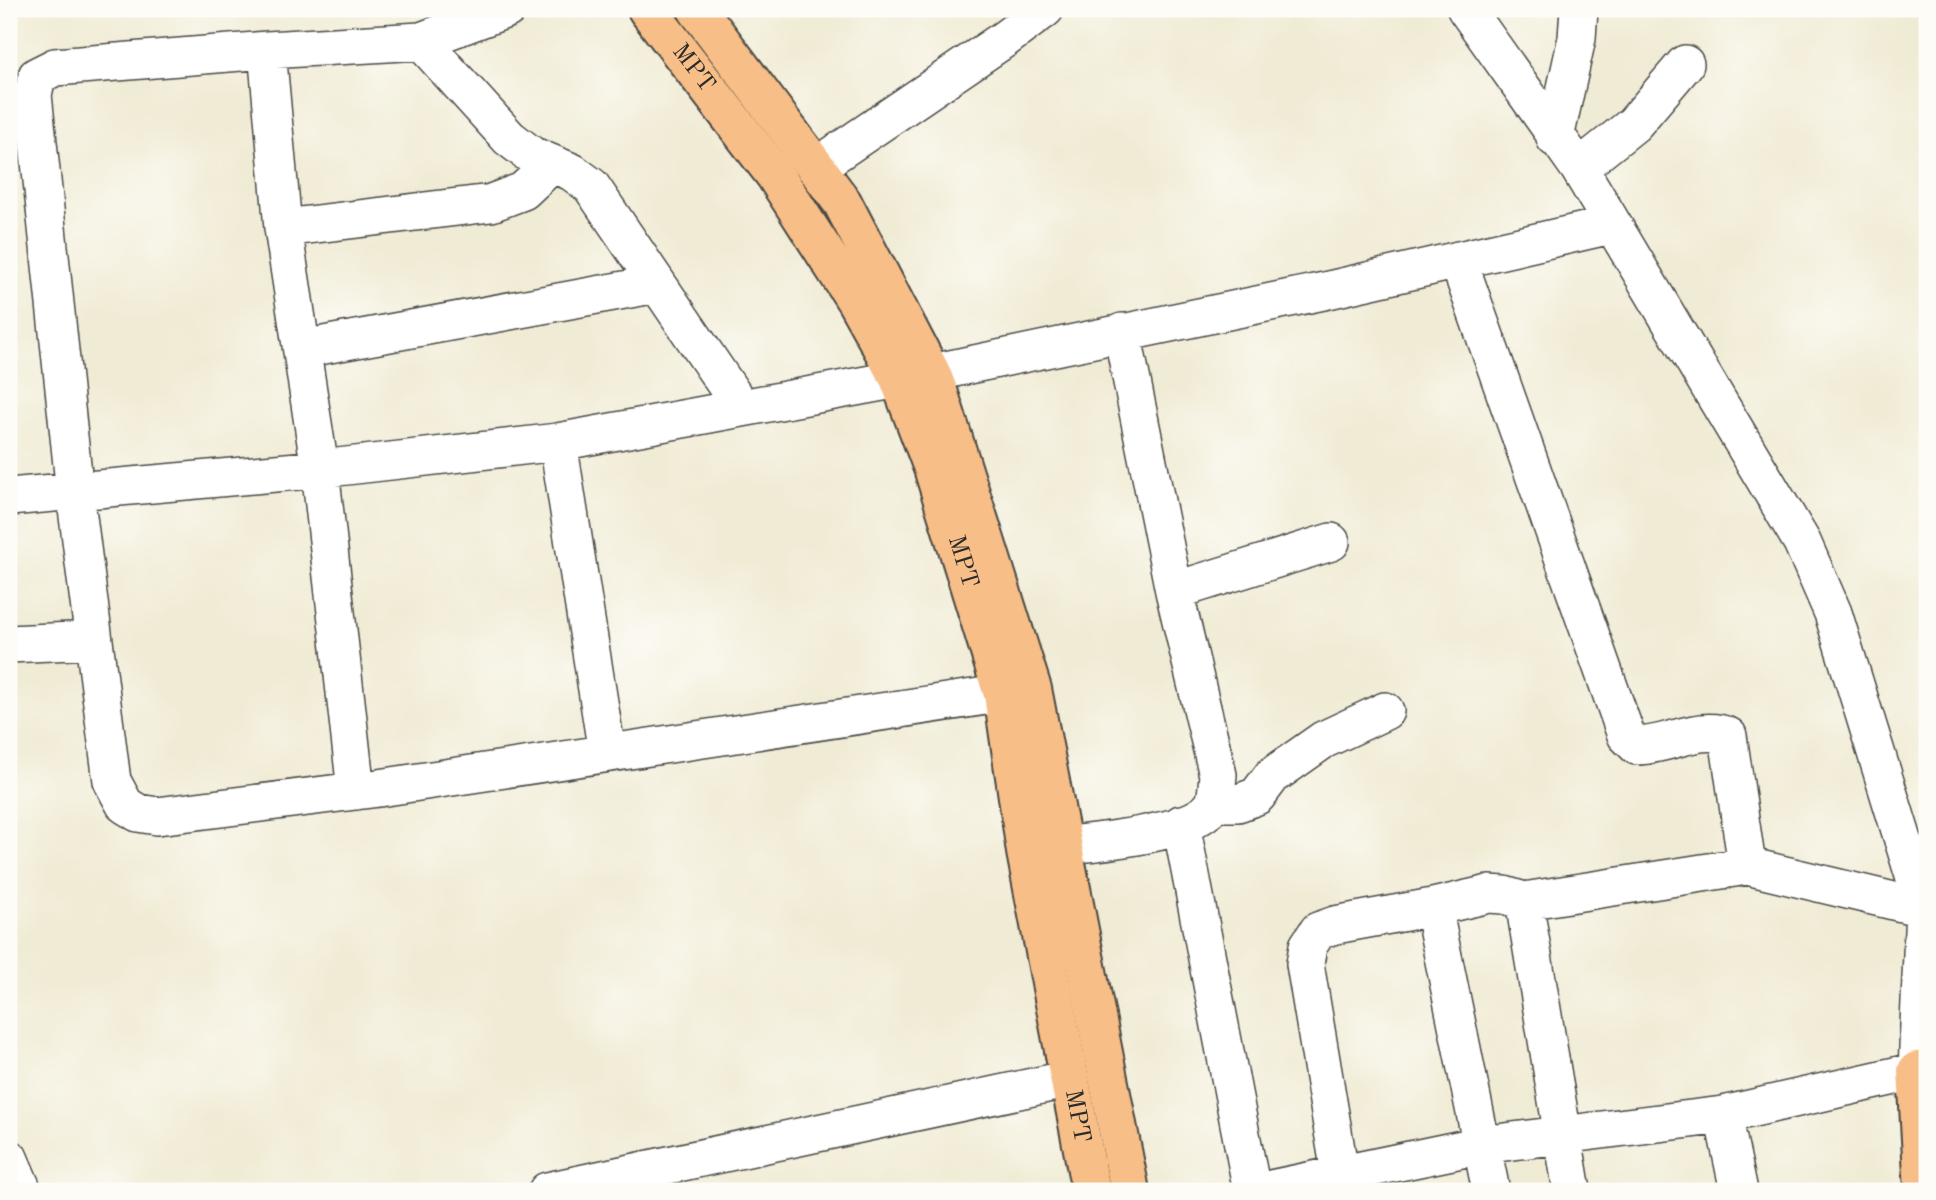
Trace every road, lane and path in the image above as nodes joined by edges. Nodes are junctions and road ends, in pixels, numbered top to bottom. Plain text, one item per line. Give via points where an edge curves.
1 (507, 9) edge
2 (647, 9) edge
3 (697, 9) edge
4 (1045, 9) edge
5 (1466, 9) edge
6 (1579, 9) edge
7 (421, 41) junction
8 (267, 50) junction
9 (1685, 64) dead end
10 (1555, 138) junction
11 (551, 164) junction
12 (816, 167) junction
13 (1578, 168) junction
14 (1611, 225) junction
15 (283, 228) junction
16 (1458, 260) junction
17 (657, 284) junction
18 (1122, 332) junction
19 (302, 349) junction
20 (915, 375) junction
21 (741, 407) junction
22 (558, 442) junction
23 (320, 469) junction
24 (75, 493) junction
25 (9, 497) edge
26 (1331, 542) dead end
27 (1174, 591) junction
28 (93, 640) junction
29 (9, 644) edge
30 (1018, 691) junction
31 (1385, 711) dead end
32 (607, 753) junction
33 (356, 791) junction
34 (1214, 803) junction
35 (1181, 824) junction
36 (1063, 846) junction
37 (1747, 866) junction
38 (1524, 901) junction
39 (1433, 907) junction
40 (1926, 908) edge
41 (1922, 1071) edge
42 (1070, 1079) junction
43 (1723, 1115) junction
44 (1561, 1135) junction
45 (1481, 1145) junction
46 (1341, 1183) edge
47 (547, 1191) edge
48 (1091, 1191) edge
49 (1130, 1191) edge
50 (1252, 1191) edge
51 (1261, 1191) edge
52 (1491, 1191) edge
53 (1572, 1191) edge
54 (1739, 1191) edge
55 (1924, 1191) edge

1 - 7 street
2 - 20 main road, MPT via 775,174 856,301
3 - 12 main road
4 - 12 street
5 - 10 street
6 - 10 street
7 - 8 street
7 - 11 street via 509,138
8 - 15 street
8 - 24 street via 55,67 37,76 33,95
9 - 13 street via 1634,124
10 - 13 street
11 - 15 street via 523,191 491,203
11 - 17 street via 591,186
12 - 20 main road via 842,202
13 - 14 street
14 - 16 street
14 - 40 street via 1802,541 1833,613
15 - 19 street
16 - 18 street
16 - 37 street via 1626,735 1637,746 1708,732 1728,737
17 - 19 street
17 - 21 street
18 - 20 street
18 - 27 street
19 - 23 street
20 - 21 street
20 - 30 main road, MPT via 933,468
21 - 22 street
22 - 23 street
22 - 32 street
23 - 24 street
23 - 33 street
24 - 25 street
24 - 28 street
26 - 27 street
27 - 34 street via 1219,775
28 - 29 street
28 - 33 street via 112,781 125,805 138,813 157,816
30 - 32 street
30 - 36 main road
30 - 42 main road, MPT via 1026,852
31 - 34 street via 1323,740 1272,776 1257,796 1238,803
32 - 33 street
34 - 35 street via 1193,821
35 - 36 street via 1160,832
35 - 50 street
36 - 49 main road
37 - 38 street
37 - 40 street
38 - 39 street via 1489,894
38 - 44 street
39 - 45 street
39 - 46 street via 1335,925 1318,931 1308,946 1305,964
40 - 41 street
41 - 43 street
41 - 55 main road
42 - 47 street
42 - 48 main road, MPT
43 - 44 street
43 - 54 street
44 - 45 street
44 - 53 street
45 - 46 street
45 - 52 street
46 - 51 street

